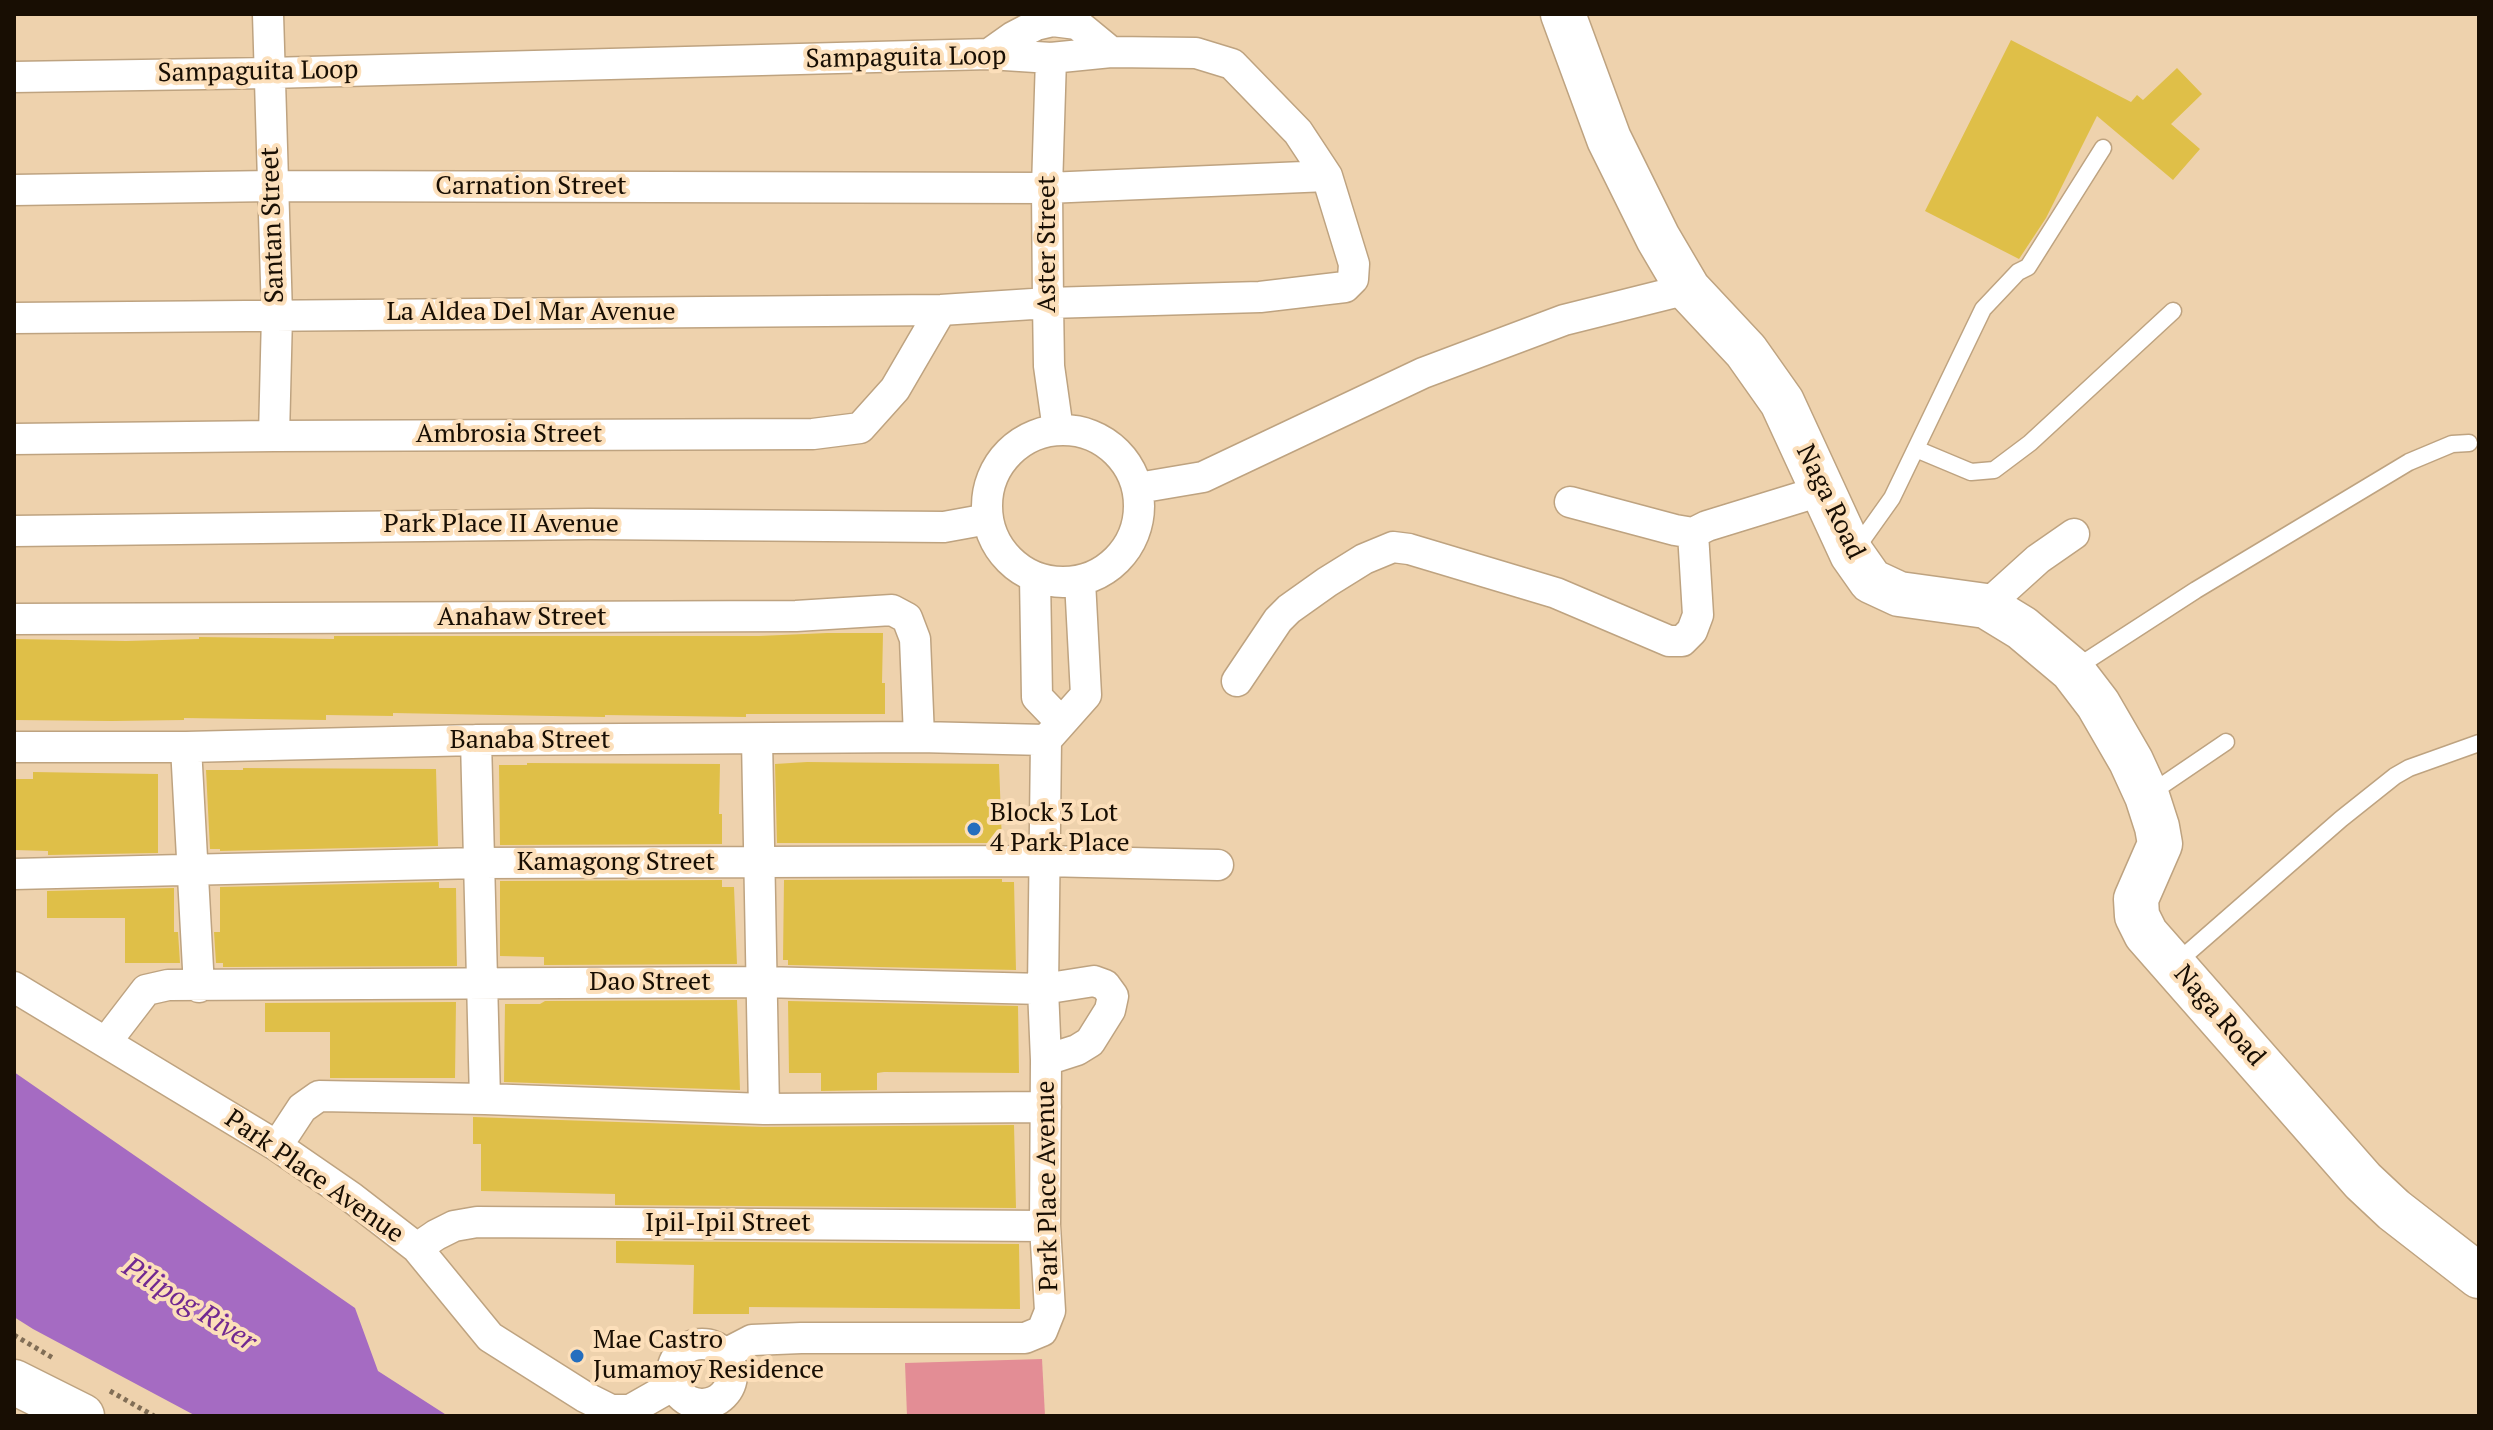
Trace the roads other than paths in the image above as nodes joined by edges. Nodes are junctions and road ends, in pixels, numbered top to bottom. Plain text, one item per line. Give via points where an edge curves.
1 (268, 14) edge
2 (1563, 14) edge
3 (1111, 52) junction
4 (989, 54) junction
5 (1051, 58) junction
6 (269, 73) junction
7 (14, 77) edge
8 (2103, 148) dead end
9 (1327, 176) junction
10 (272, 186) junction
11 (1047, 188) junction
12 (14, 190) edge
13 (1688, 289) junction
14 (1048, 303) junction
15 (941, 310) junction
16 (2173, 311) dead end
17 (277, 315) junction
18 (14, 318) edge
19 (1058, 430) junction
20 (274, 436) junction
21 (14, 439) edge
22 (2469, 443) dead end
23 (1916, 449) junction
24 (1138, 488) junction
25 (1824, 490) junction
26 (1570, 502) dead end
27 (988, 519) junction
28 (14, 531) edge
29 (1693, 533) junction
30 (2074, 534) dead end
31 (1852, 554) junction
32 (1035, 577) junction
33 (1080, 581) junction
34 (1986, 606) junction
35 (14, 619) edge
36 (2072, 670) junction
37 (1237, 681) dead end
38 (1053, 731) junction
39 (919, 737) junction
40 (757, 739) junction
41 (476, 740) junction
42 (2226, 742) dead end
43 (2479, 743) edge
44 (14, 747) edge
45 (186, 747) junction
46 (2147, 796) junction
47 (1043, 861) junction
48 (479, 863) junction
49 (759, 863) junction
50 (1218, 865) dead end
51 (192, 870) junction
52 (14, 874) edge
53 (2174, 966) junction
54 (761, 982) junction
55 (482, 985) junction
56 (14, 987) edge
57 (199, 987) junction
58 (1043, 989) junction
59 (106, 1042) junction
60 (1046, 1060) junction
61 (485, 1099) junction
62 (1046, 1107) junction
63 (764, 1109) junction
64 (277, 1146) junction
65 (1045, 1226) junction
66 (417, 1248) junction
67 (2479, 1276) edge
68 (725, 1354) junction
69 (14, 1382) edge
70 (674, 1385) junction
71 (82, 1416) edge

1 - 6 street, Santan Street
2 - 13 main road, Naga Road via 1609,139
3 - 4 street via 1077,24 1053,21 1036,25
3 - 5 street, Sampaguita Loop
3 - 9 street, Sampaguita Loop via 1196,53 1232,64 1298,132
4 - 5 street, Sampaguita Loop
4 - 6 street, Sampaguita Loop
5 - 11 street, Aster Street
6 - 7 street, Sampaguita Loop
6 - 10 street, Santan Street
8 - 23 lane via 2028,267 1983,309
9 - 11 street, Carnation Street
9 - 14 street, Sampaguita Loop via 1354,264 1353,279 1345,287 1260,297
10 - 11 street, Carnation Street
10 - 12 street, Carnation Street
10 - 17 street, Santan Street
11 - 14 street, Aster Street
13 - 24 street via 1564,320 1423,373 1203,477
13 - 25 main road, Naga Road via 1746,351 1782,402
14 - 15 street, La Aldea Del Mar Avenue
14 - 19 street, Aster Street
15 - 17 street, La Aldea Del Mar Avenue
15 - 20 street, Ambrosia Street via 895,389 860,428 813,434
16 - 23 lane via 1994,470 1971,472
17 - 18 street, La Aldea Del Mar Avenue
17 - 20 street, Santan Street
19 - 24 street via 1090,434 1112,446
19 - 27 street via 1041,432 1007,452 989,487
20 - 21 street, Ambrosia Street
22 - 36 lane via 2452,444 2409,462
23 - 31 lane via 1892,498
24 - 33 street via 1140,512 1128,546 1103,572
25 - 29 street
25 - 31 main road, Naga Road
26 - 29 street
27 - 28 street, Park Place II Avenue via 944,527 590,524
27 - 32 street via 1000,549
29 - 37 street via 1698,615 1682,641 1669,641 1556,593 1393,547 1374,553 1289,609
30 - 34 street
31 - 34 main road, Naga Road via 1871,581 1899,594
32 - 33 street via 1057,583
32 - 38 street via 1037,697
33 - 38 street via 1086,695
34 - 36 main road, Naga Road
35 - 39 street, Anahaw Street via 781,616 892,610 907,618 912,628
36 - 46 main road, Naga Road via 2098,704
38 - 39 street, Banaba Street
38 - 47 street, Park Place Avenue
39 - 40 street, Banaba Street
40 - 41 street, Banaba Street
40 - 49 street
41 - 45 street, Banaba Street
41 - 48 street
42 - 46 lane
43 - 53 lane via 2395,776
44 - 45 street, Banaba Street
45 - 51 street
46 - 53 main road, Naga Road via 2160,844 2136,899 2137,916
47 - 49 street, Kamagong Street
47 - 50 street, Kamagong Street
47 - 58 street, Park Place Avenue
48 - 49 street, Kamagong Street
48 - 51 street, Kamagong Street
48 - 55 street
49 - 54 street
51 - 52 street, Kamagong Street
51 - 57 street
53 - 67 main road, Naga Road via 2363,1181
54 - 55 street, Dao Street
54 - 58 street, Dao Street
54 - 63 street
55 - 57 street, Dao Street
55 - 61 street
56 - 59 street, Park Place Avenue
57 - 59 street, Dao Street via 146,990
58 - 60 street, Park Place Avenue
58 - 60 street, Dao Street via 1094,981 1113,996 1090,1042
59 - 64 street, Park Place Avenue
60 - 62 street, Park Place Avenue
61 - 63 street
61 - 64 street via 319,1096 302,1108
62 - 63 street
62 - 65 street, Park Place Avenue
64 - 66 street, Park Place Avenue
65 - 66 street, Ipil-Ipil Street via 477,1222 454,1226
65 - 68 street, Park Place Avenue via 1050,1311 1042,1331 1025,1338 752,1340
66 - 70 street, Park Place Avenue via 490,1337 598,1405 630,1410
68 - 70 street via 701,1343 683,1350 672,1366
68 - 70 street via 732,1379 718,1400 692,1403
69 - 71 main road

